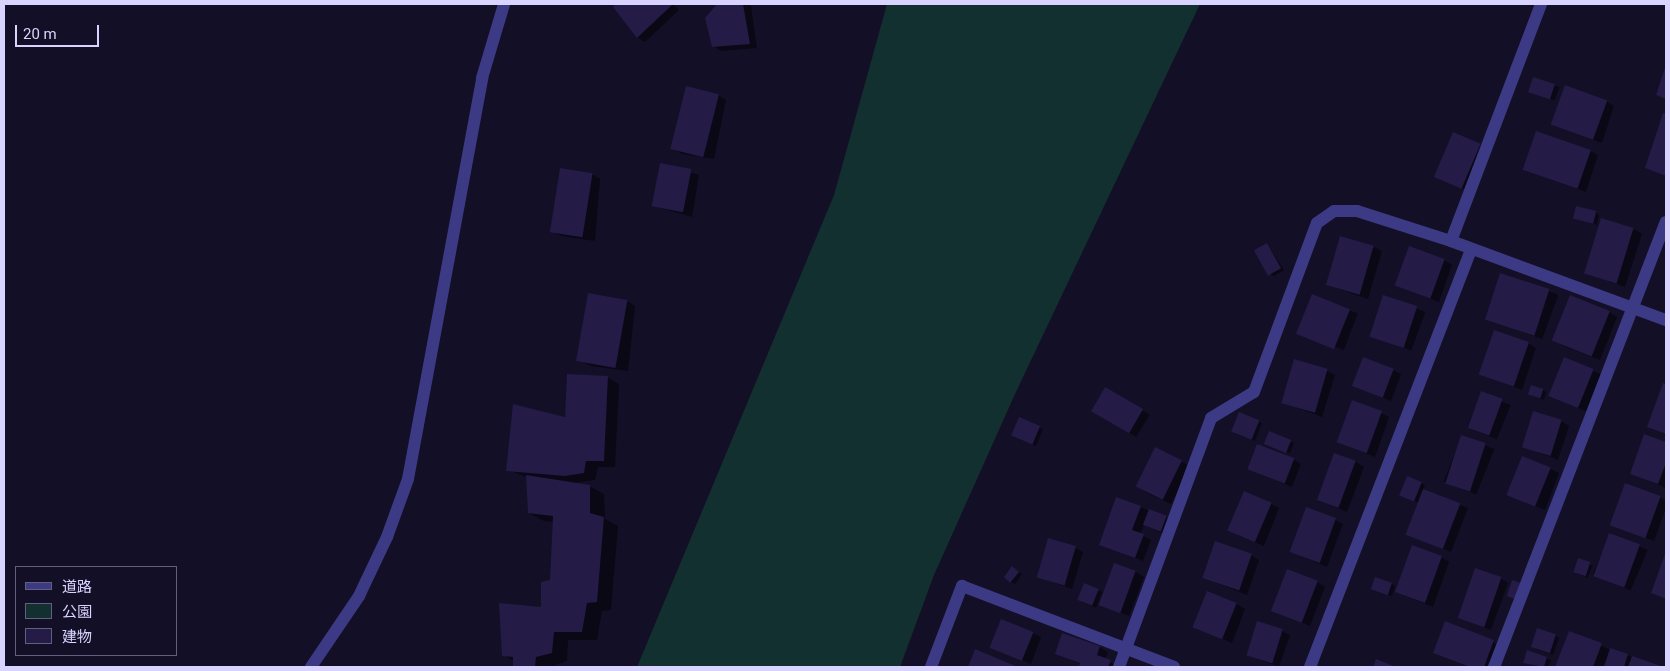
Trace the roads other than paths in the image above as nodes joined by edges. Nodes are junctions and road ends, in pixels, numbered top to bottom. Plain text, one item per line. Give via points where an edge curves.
1 (504, 4) edge
2 (1541, 4) edge
3 (1666, 222) edge
4 (1451, 241) junction
5 (1471, 249) junction
6 (1634, 308) junction
7 (1666, 320) edge
8 (1125, 651) junction
9 (311, 667) edge
10 (931, 667) edge
11 (1119, 667) edge
12 (1174, 667) edge
13 (1310, 667) edge
14 (1494, 667) edge

1 - 9 street via 482,78 408,479 387,537 358,596
2 - 4 street
3 - 6 street
4 - 5 street
4 - 8 street via 1357,211 1334,211 1317,223 1254,392 1211,418
5 - 6 street
5 - 13 street
6 - 7 street
6 - 14 street
8 - 10 street via 962,586
8 - 11 street
8 - 12 street

